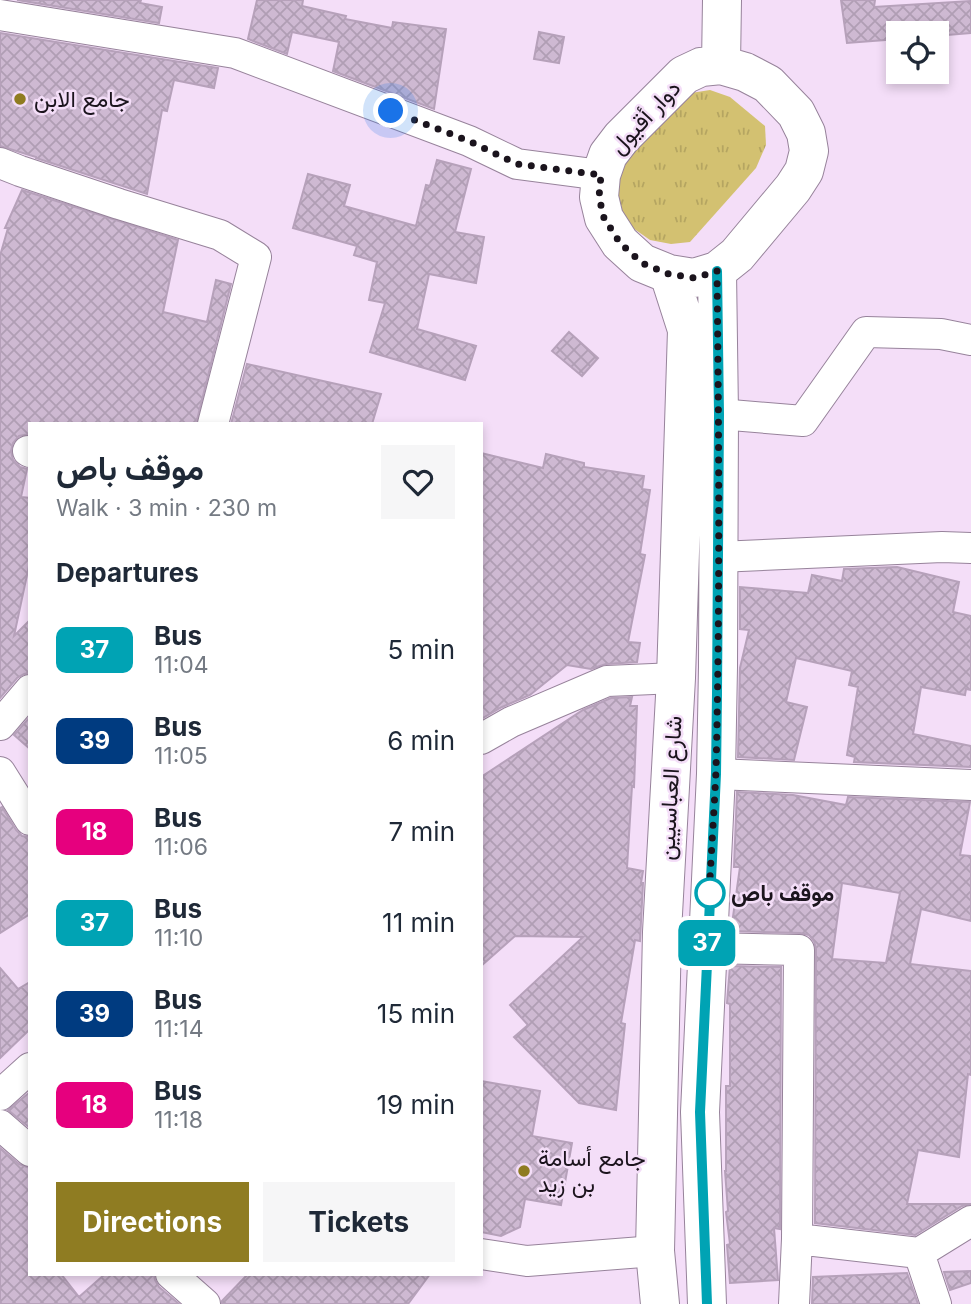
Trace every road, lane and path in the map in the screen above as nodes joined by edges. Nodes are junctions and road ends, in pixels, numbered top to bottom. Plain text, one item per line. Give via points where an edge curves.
1 (723, 0) edge
2 (0, 15) edge
3 (721, 65) junction
4 (0, 163) edge
5 (601, 175) junction
6 (717, 271) junction
7 (669, 274) junction
8 (971, 340) edge
9 (719, 414) junction
10 (214, 422) edge
11 (971, 548) edge
12 (718, 557) junction
13 (676, 678) junction
14 (28, 692) edge
15 (0, 725) edge
16 (483, 738) edge
17 (0, 772) edge
18 (716, 774) junction
19 (971, 785) edge
20 (28, 817) edge
21 (707, 948) junction
22 (28, 1070) edge
23 (0, 1095) edge
24 (0, 1125) edge
25 (28, 1149) edge
26 (971, 1221) edge
27 (797, 1238) junction
28 (655, 1251) junction
29 (919, 1253) junction
30 (483, 1254) edge
31 (173, 1276) edge
32 (205, 1304) edge
33 (660, 1304) edge
34 (707, 1304) edge
35 (794, 1304) edge
36 (936, 1304) edge

1 - 3 main road
2 - 5 street via 235,52 469,141 517,164
3 - 5 main road, دوار أقيول via 684,75 621,138
3 - 6 main road via 768,84 796,113 806,133 808,151 804,171 793,188 737,255
4 - 10 street via 220,236 256,257
5 - 7 main road, دوار أقيول via 599,197 604,218 620,243 642,263
6 - 7 main road, دوار أقيول via 694,278
6 - 9 main road, شارع العباسيين
7 - 13 main road, شارع العباسيين via 687,330
8 - 9 street via 941,334 866,332 803,421
9 - 12 main road, شارع العباسيين
11 - 12 street
12 - 18 main road, شارع العباسيين
13 - 16 street via 607,681
13 - 28 main road, شارع العباسيين via 662,932
14 - 15 street
17 - 20 street
18 - 19 street
18 - 21 main road, شارع العباسيين
21 - 27 street via 799,950
21 - 34 main road, شارع العباسيين via 700,1112
22 - 23 street
24 - 25 street
26 - 29 street
27 - 29 street
27 - 35 street
28 - 30 street via 527,1261
28 - 33 main road, شارع العباسيين
29 - 36 street
31 - 32 street

